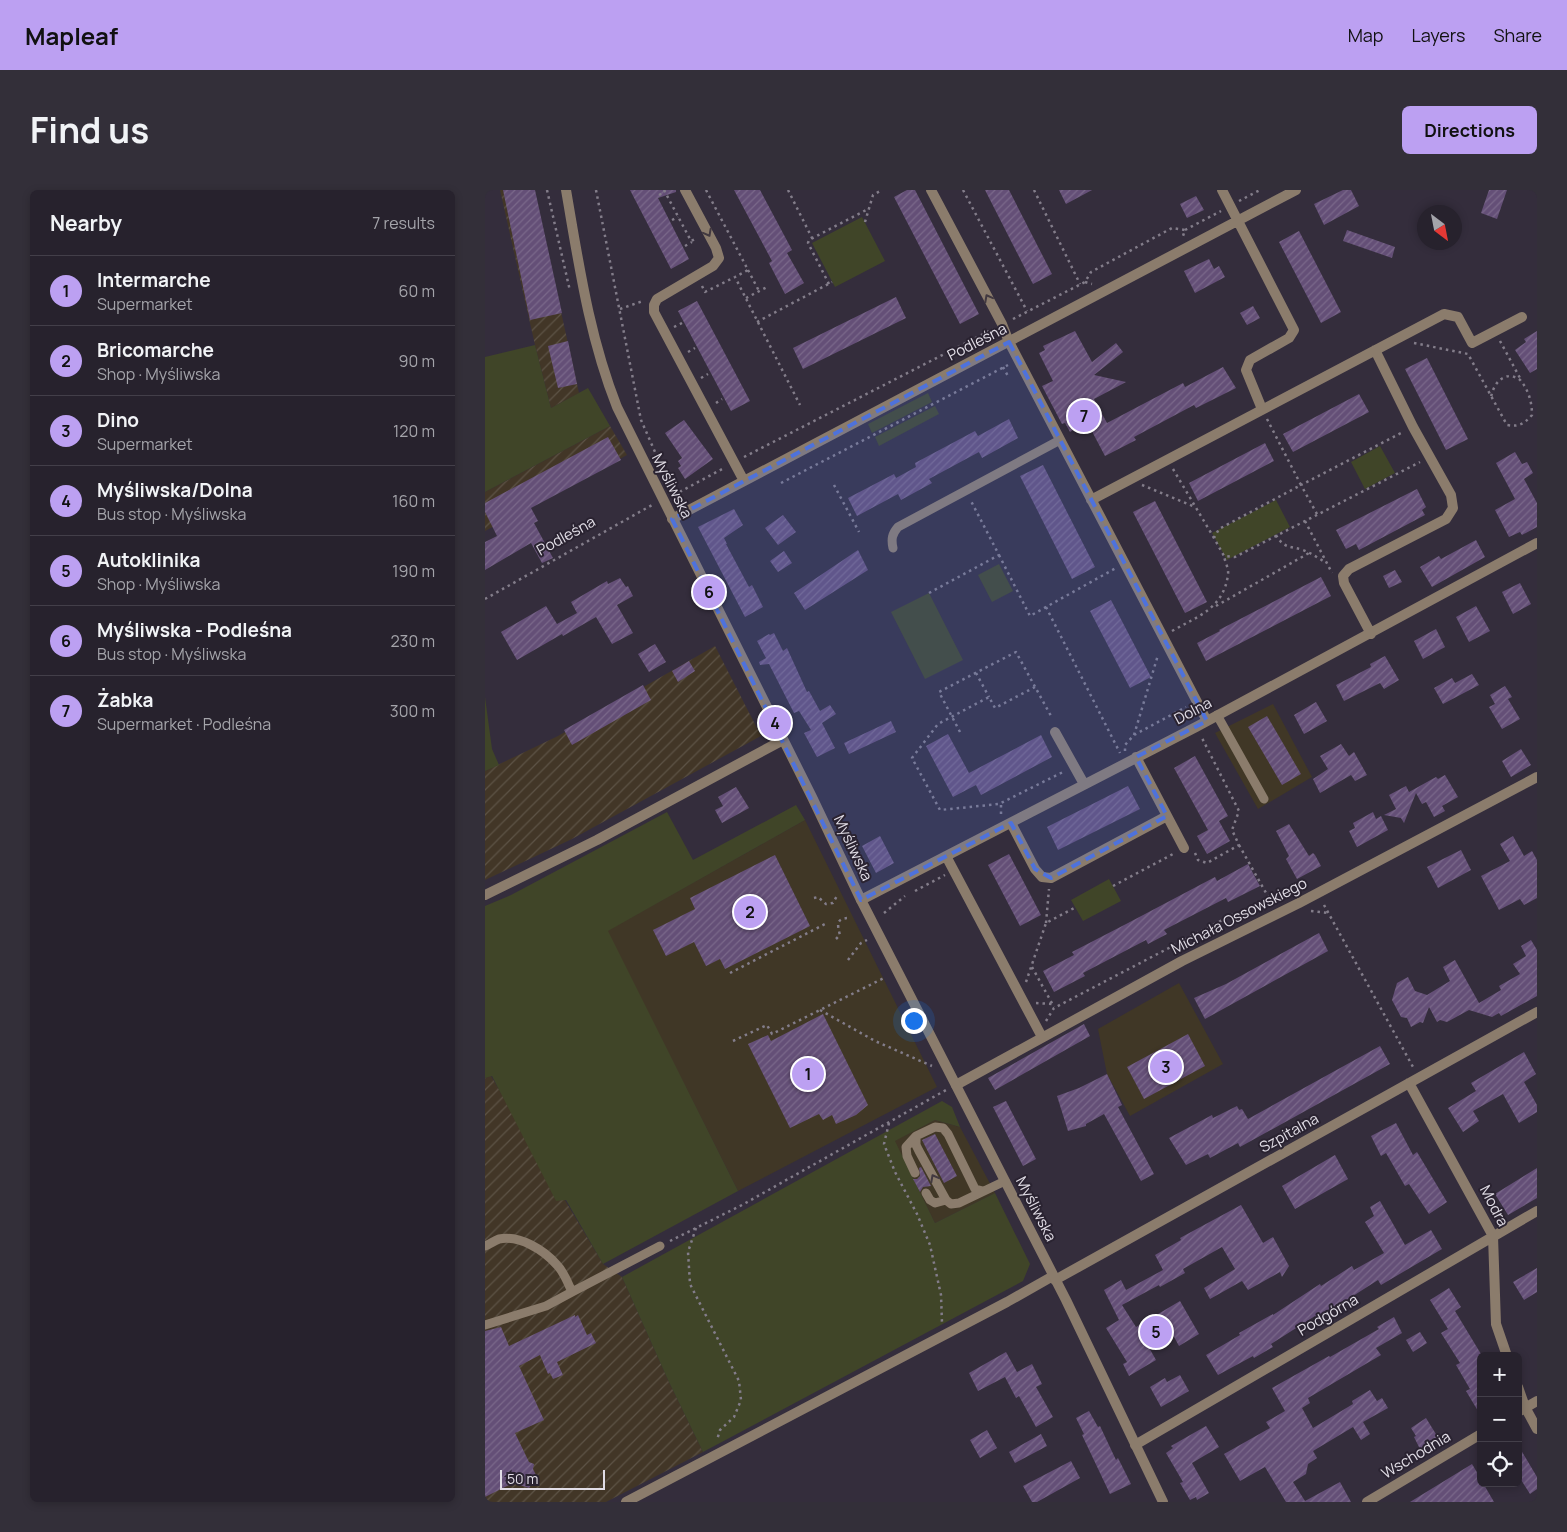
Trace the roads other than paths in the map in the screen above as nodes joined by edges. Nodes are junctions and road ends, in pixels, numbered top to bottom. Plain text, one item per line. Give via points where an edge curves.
1 (566, 190) edge
2 (685, 190) edge
3 (1221, 190) edge
4 (1296, 190) edge
5 (936, 192) edge
6 (1237, 220) junction
7 (1521, 316) dead end
8 (1009, 341) junction
9 (1375, 350) junction
10 (1262, 409) junction
11 (1060, 440) junction
12 (744, 480) junction
13 (1091, 500) junction
14 (673, 519) junction
15 (1537, 543) edge
16 (893, 548) dead end
17 (1371, 634) junction
18 (1217, 715) junction
19 (1207, 720) junction
20 (1055, 732) dead end
21 (783, 740) junction
22 (1136, 757) junction
23 (1537, 777) edge
24 (1084, 784) junction
25 (1264, 799) dead end
26 (1167, 816) junction
27 (1011, 823) junction
28 (1184, 848) road end
29 (946, 856) junction
30 (485, 895) edge
31 (861, 900) junction
32 (1537, 1012) edge
33 (1042, 1037) junction
34 (1409, 1083) junction
35 (956, 1085) junction
36 (916, 1136) junction
37 (915, 1173) dead end
38 (1005, 1181) junction
39 (983, 1191) junction
40 (926, 1193) dead end
41 (945, 1200) junction
42 (1537, 1211) edge
43 (1493, 1236) junction
44 (485, 1246) edge
45 (660, 1246) road end
46 (1054, 1278) junction
47 (572, 1292) junction
48 (485, 1325) edge
49 (1506, 1352) edge
50 (1537, 1400) edge
51 (1522, 1409) edge
52 (1537, 1428) edge
53 (1477, 1436) edge
54 (1135, 1445) junction
55 (626, 1502) edge
56 (1163, 1502) edge
57 (1367, 1502) edge

1 - 14 street, Myśliwska via 584,293 604,374
2 -> 12 street via 719,258 713,266 664,294 653,305
3 - 6 street
4 - 6 street, Podleśna
8 -> 5 street
6 - 8 street, Podleśna
6 - 10 street via 1294,330 1289,338 1250,360 1246,370
7 - 9 street via 1472,343 1458,317 1444,314
8 - 11 street
8 - 12 street, Podleśna
9 - 10 street
9 - 17 street via 1451,495 1453,508 1446,520 1349,569 1343,576
10 - 13 street
11 - 13 street
11 - 16 lane via 898,527 891,540
12 - 14 street, Podleśna
13 - 19 street
14 - 21 street, Myśliwska
15 - 17 street, Dolna
17 - 18 street, Dolna
18 - 19 street, Dolna
18 - 25 lane
19 - 22 street, Dolna
20 - 24 street
21 - 30 street via 597,840
21 - 31 street, Myśliwska
22 - 24 street, Dolna via 1123,758
22 - 26 street
23 - 33 street, Michała Ossowskiego
24 - 27 street, Dolna
26 - 27 street via 1051,878 1043,877 1035,869
26 - 28 street
27 - 29 street, Dolna
29 - 31 street, Dolna
29 - 33 street
31 - 35 street, Myśliwska
32 - 34 street, Szpitalna
33 - 35 street, Michała Ossowskiego
34 - 43 street, Modra
34 - 46 street, Szpitalna
35 - 38 street, Myśliwska
36 - 37 lane via 906,1147
36 - 39 lane via 935,1127 943,1128 975,1189
41 -> 36 lane via 916,1145
38 - 39 lane
38 - 46 street, Myśliwska
39 - 41 lane via 959,1203 951,1204
40 - 41 lane via 935,1203
42 - 43 street, Podgórna
43 - 49 street, Modra via 1496,1324
43 - 54 street, Podgórna
44 - 47 lane via 509,1238 525,1242 558,1265
45 - 47 lane
46 - 54 street, Myśliwska
46 - 55 street, Szpitalna
47 - 48 lane via 546,1306
50 - 51 street
51 - 52 street
53 - 57 street, Wschodnia
54 - 56 street, Myśliwska

